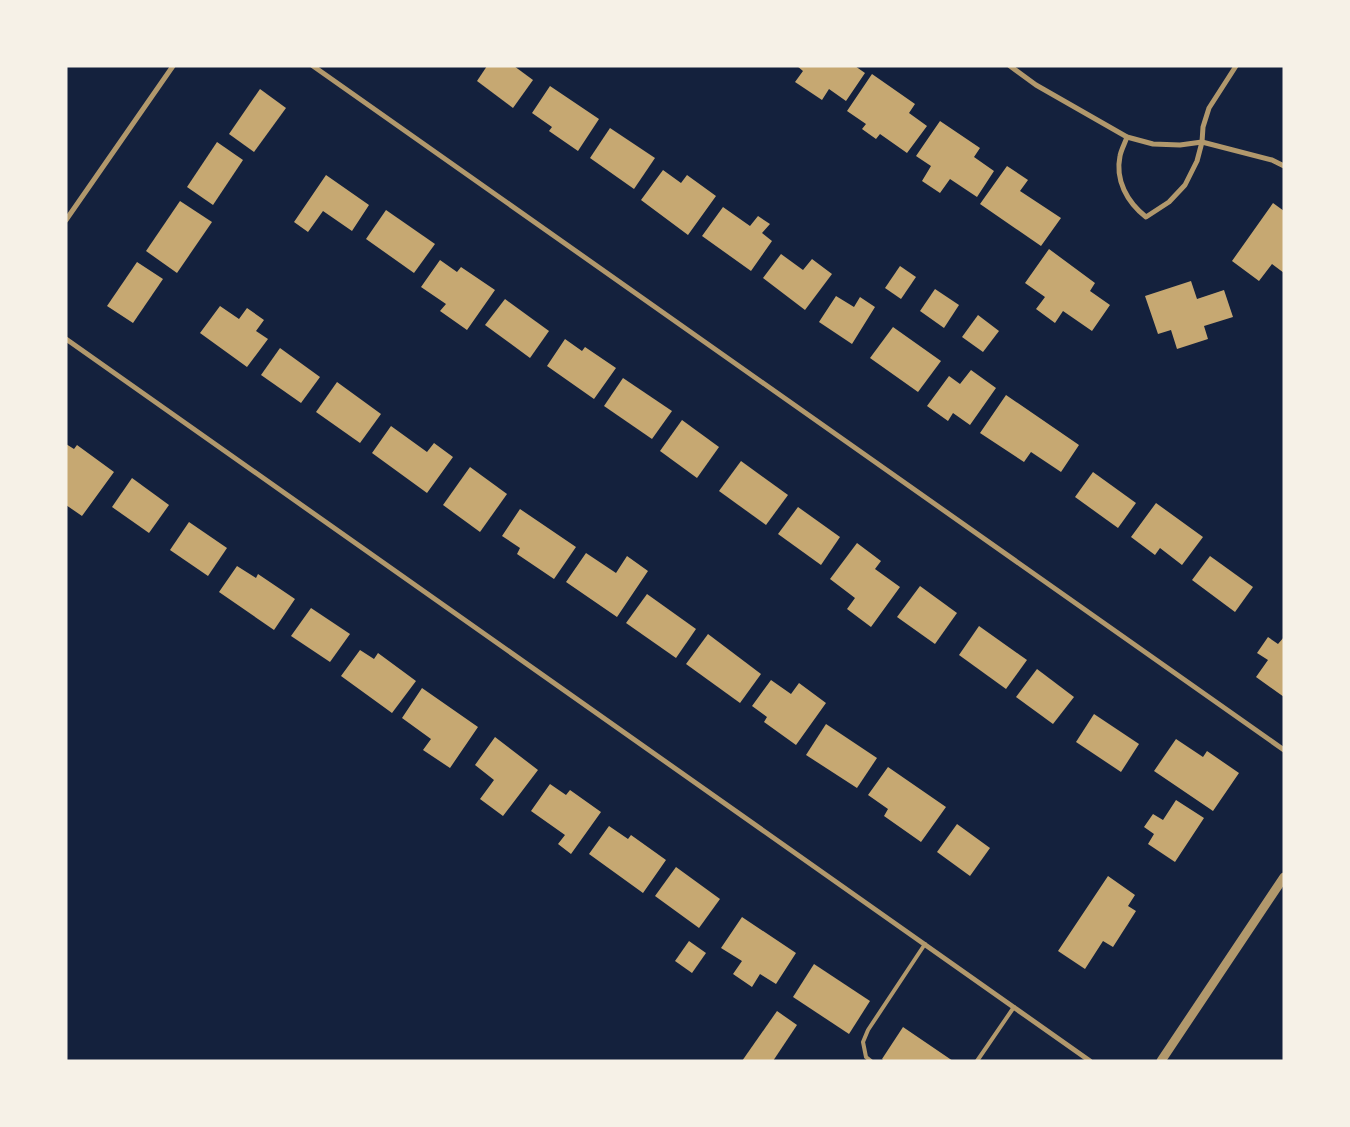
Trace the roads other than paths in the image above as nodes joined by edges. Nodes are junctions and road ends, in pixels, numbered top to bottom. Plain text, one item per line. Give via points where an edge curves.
1 (173, 66) edge
2 (313, 66) edge
3 (1010, 66) edge
4 (1236, 66) edge
5 (1127, 137) junction
6 (1202, 142) junction
7 (1284, 166) edge
8 (66, 220) edge
9 (66, 339) edge
10 (1284, 750) edge
11 (1284, 878) edge
12 (925, 944) junction
13 (1014, 1007) junction
14 (870, 1061) edge
15 (977, 1061) edge
16 (1090, 1061) edge
17 (1161, 1061) edge

1 - 8 street
2 - 10 street
3 - 5 street via 1036,85
4 - 6 street via 1209,108
5 - 6 street via 1153,144
5 - 6 street via 1120,156 1119,175 1125,194 1146,217 1169,202 1185,185
6 - 7 street
9 - 12 street
11 - 17 street
12 - 13 street
12 - 14 lane via 868,1030 863,1042
13 - 15 lane
13 - 16 street

